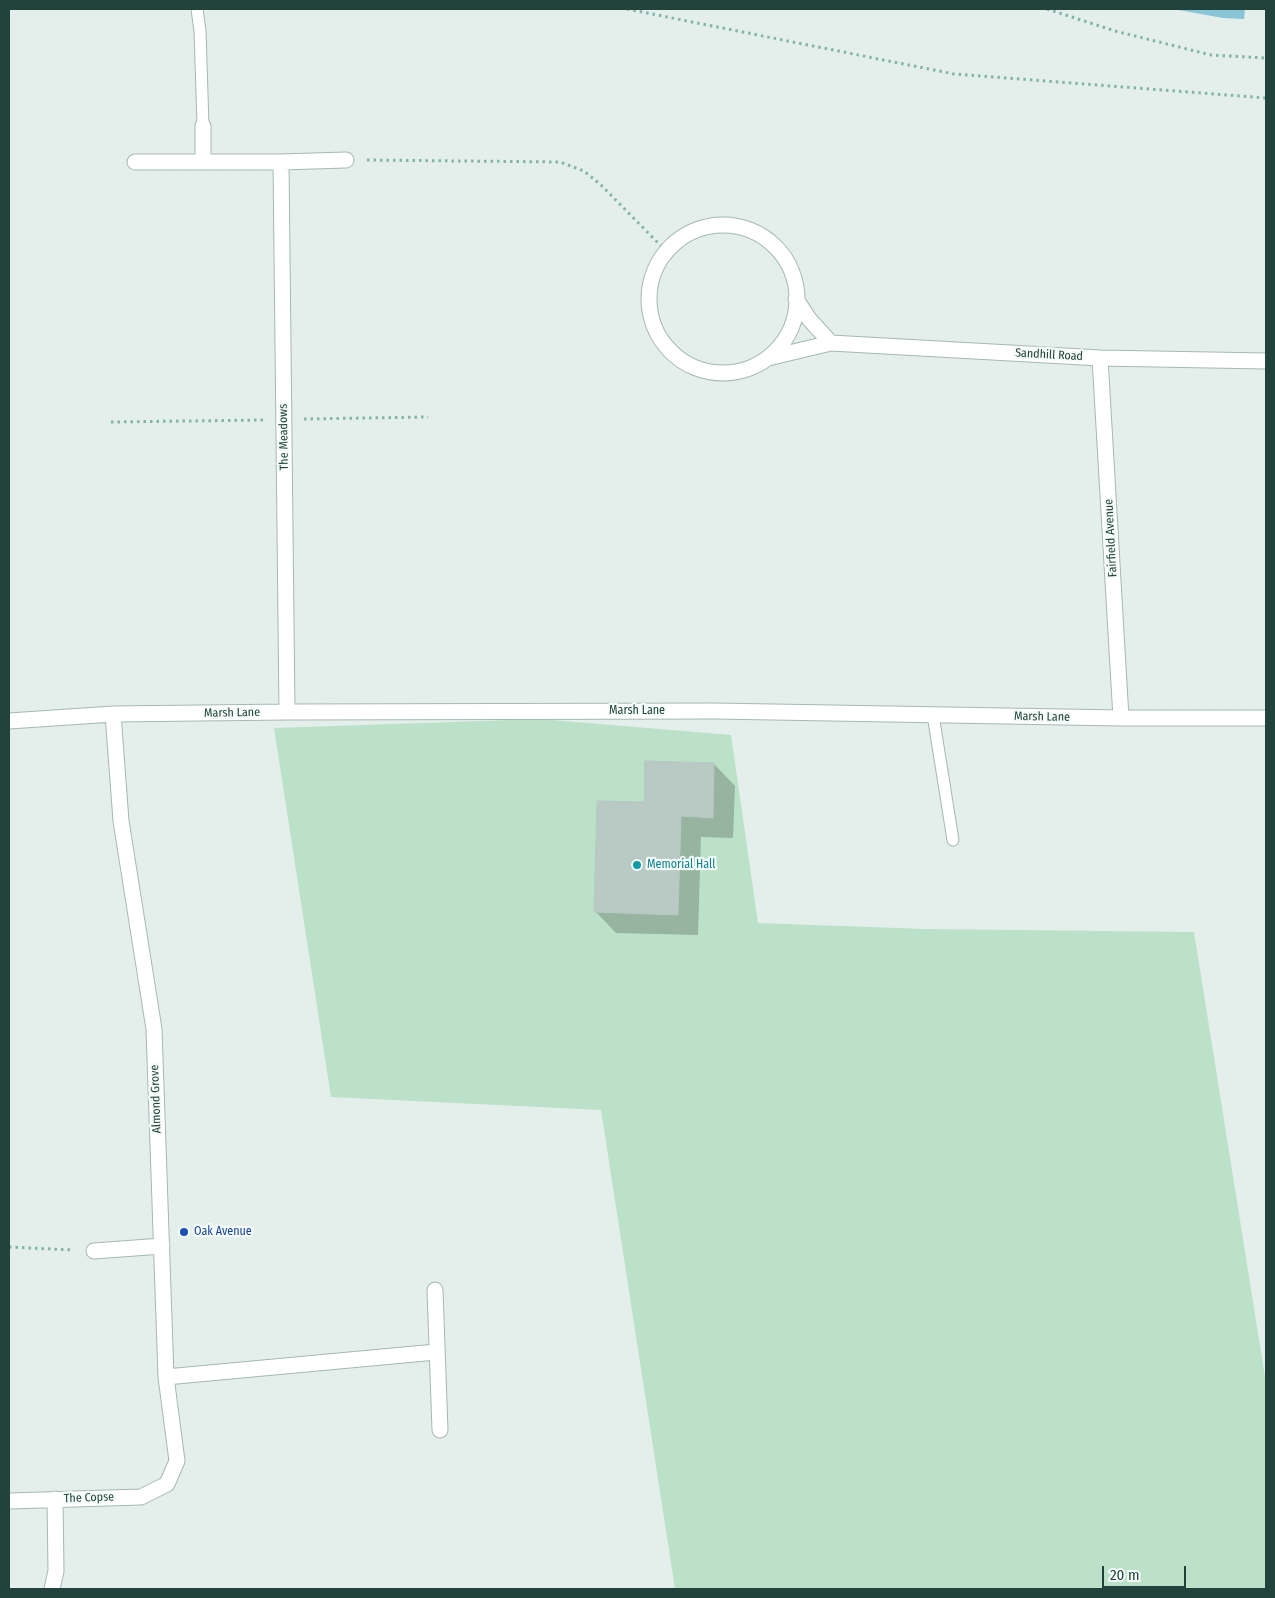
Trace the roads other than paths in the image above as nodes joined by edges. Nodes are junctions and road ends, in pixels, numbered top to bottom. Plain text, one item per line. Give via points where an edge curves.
1 (197, 9) edge
2 (203, 126) joint
3 (346, 160) road end
4 (135, 162) dead end
5 (203, 162) junction
6 (281, 162) junction
7 (796, 299) junction
8 (832, 343) junction
9 (768, 358) junction
10 (1100, 358) junction
11 (1266, 361) edge
12 (287, 712) junction
13 (113, 714) junction
14 (933, 715) junction
15 (1121, 718) junction
16 (1266, 718) edge
17 (9, 721) edge
18 (952, 840) dead end
19 (162, 1246) junction
20 (94, 1251) road end
21 (435, 1290) dead end
22 (436, 1352) junction
23 (166, 1377) junction
24 (440, 1430) dead end
25 (168, 1484) joint
26 (55, 1499) junction
27 (9, 1501) edge
28 (52, 1589) edge

1 - 2 lane
2 - 5 street
3 - 6 street
4 - 5 street
5 - 6 street
6 - 12 street, The Meadows
7 - 8 street, Sandhill Road via 809,319
7 - 9 street, Sandhill Road via 795,316 785,340
7 - 9 street, Sandhill Road via 790,266 775,246 754,231 730,225 706,226 684,235 666,251 653,271 648,295 651,319 661,341 677,358 699,370 723,374 746,370
8 - 9 street, Sandhill Road
8 - 10 street, Sandhill Road
10 - 11 street, Sandhill Road
10 - 15 street, Fairfield Avenue
12 - 13 street, Marsh Lane
12 - 14 street, Marsh Lane via 715,711
13 - 17 street, Marsh Lane
13 - 19 street, Almond Grove via 121,821 154,1029
14 - 15 street, Marsh Lane
14 - 18 lane
15 - 16 street, Marsh Lane
19 - 20 street
19 - 23 street, Almond Grove
21 - 22 street
22 - 23 street
22 - 24 street
23 - 25 street, Almond Grove via 178,1461
25 - 26 street, The Copse via 141,1497
26 - 27 street, The Copse
26 - 28 street via 56,1571

